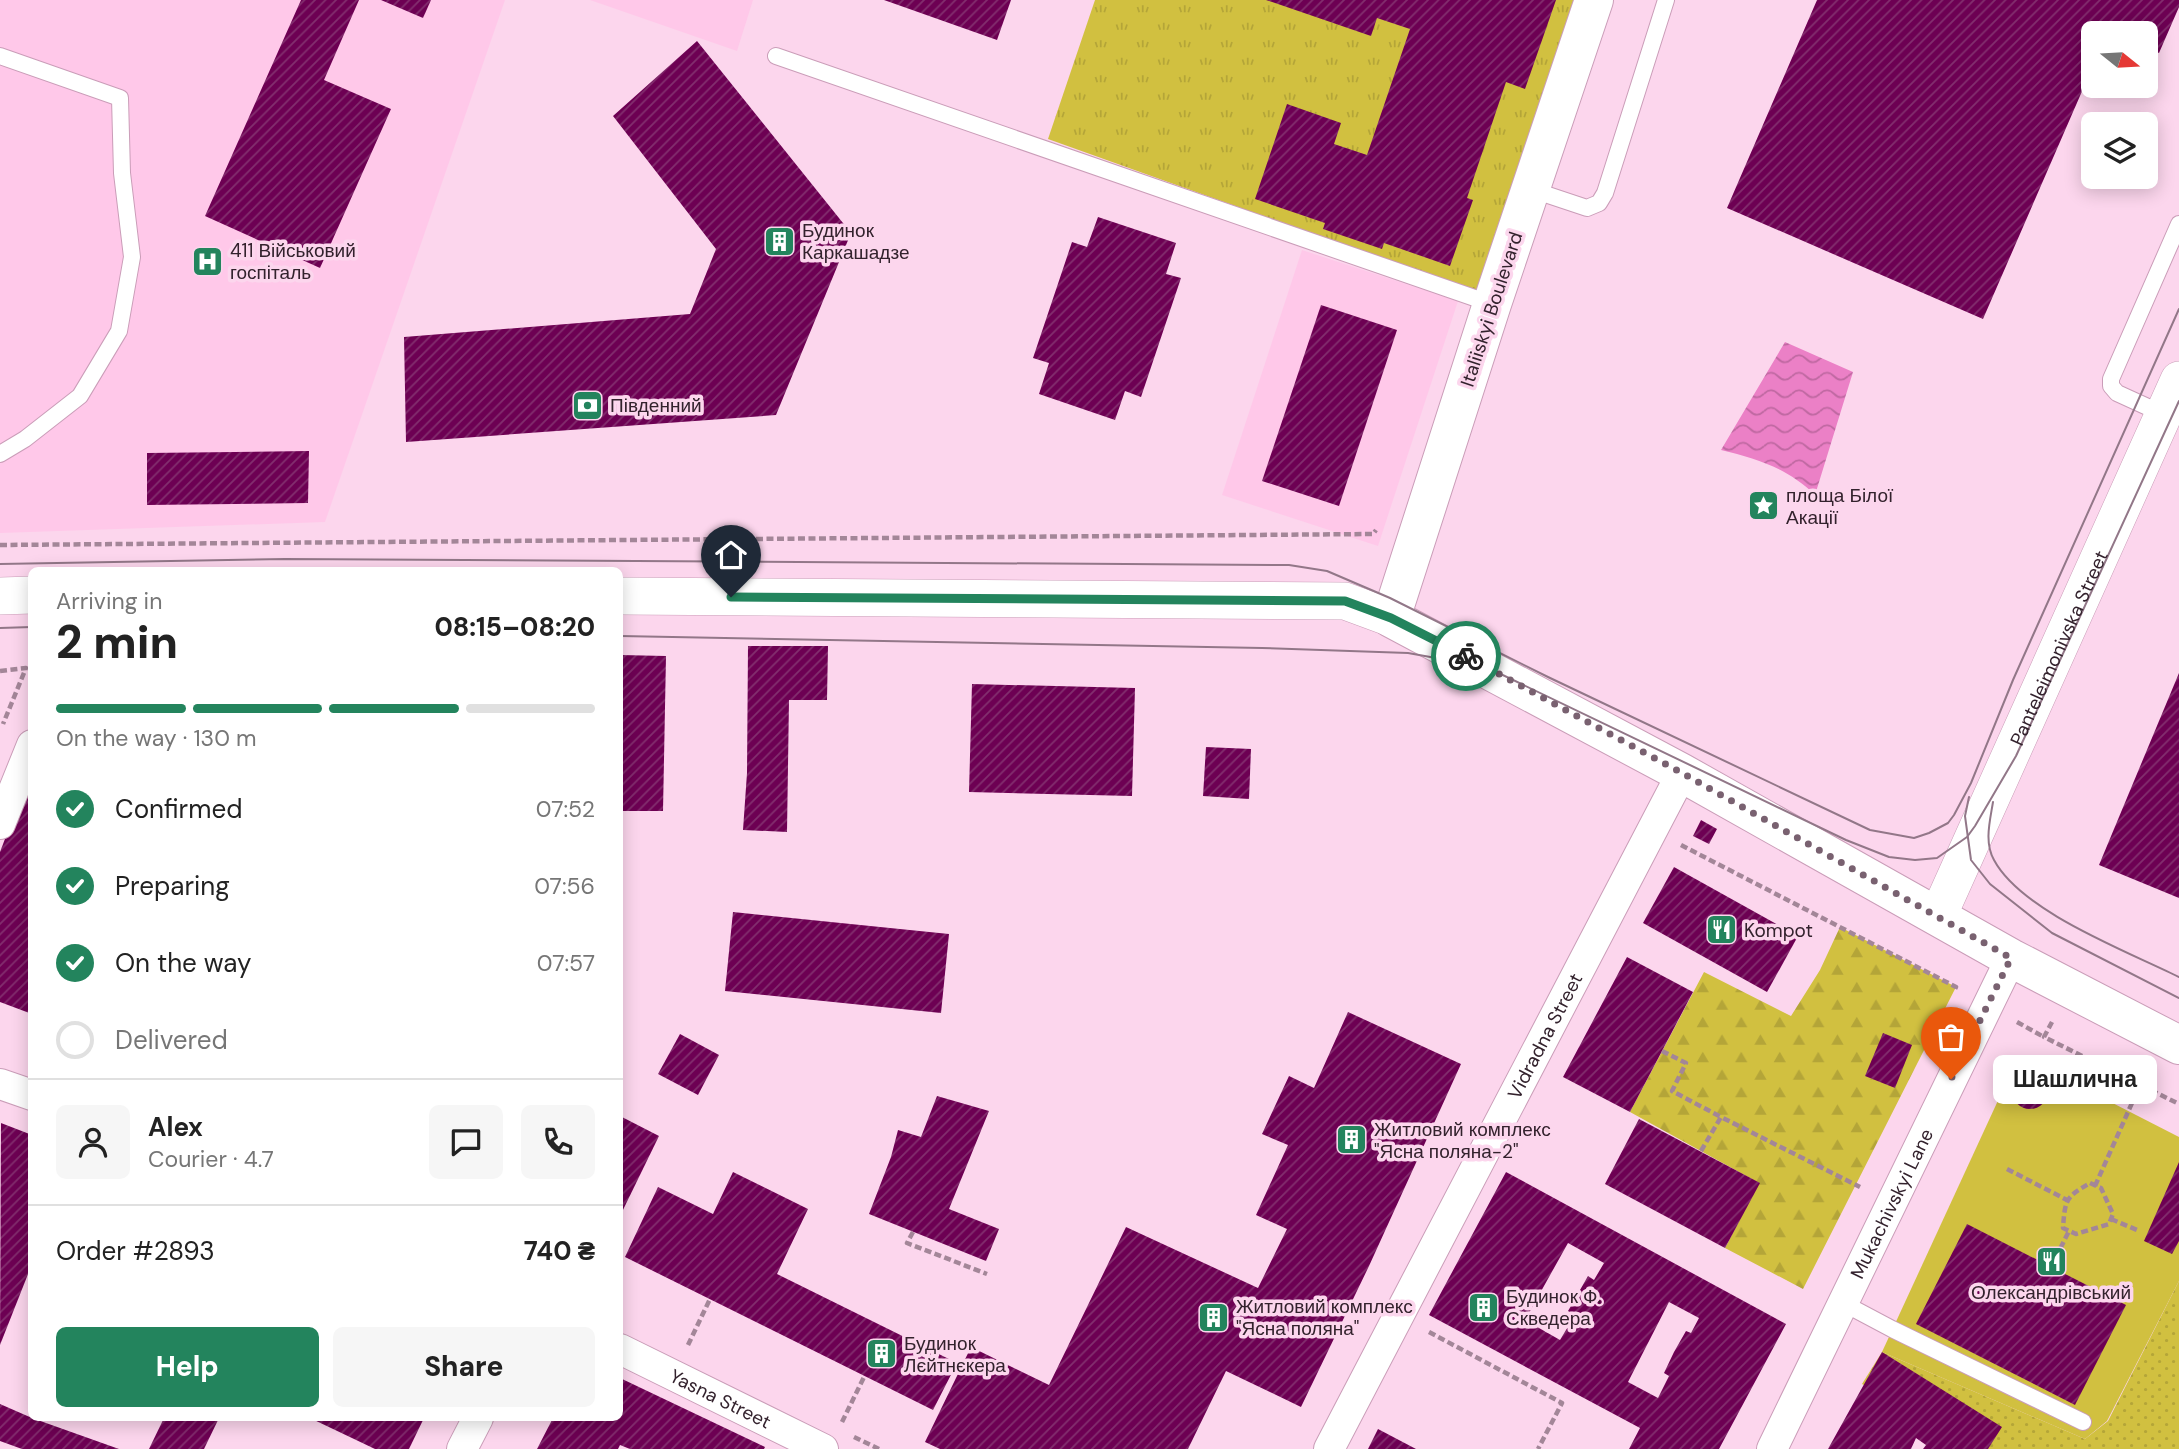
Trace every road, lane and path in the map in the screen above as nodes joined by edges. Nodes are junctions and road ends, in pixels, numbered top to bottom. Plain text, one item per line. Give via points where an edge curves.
1 (1594, 0) edge
2 (1666, 0) edge
3 (776, 55) dead end
4 (0, 56) edge
5 (1530, 190) junction
6 (2179, 224) edge
7 (1492, 304) junction
8 (2179, 380) edge
9 (2163, 414) junction
10 (0, 454) edge
11 (1379, 525) dead end
12 (0, 545) edge
13 (28, 595) edge
14 (0, 596) edge
15 (623, 596) edge
16 (1391, 618) junction
17 (0, 671) edge
18 (0, 731) edge
19 (28, 755) edge
20 (1682, 773) junction
21 (0, 824) edge
22 (1681, 845) dead end
23 (1938, 916) junction
24 (2011, 958) junction
25 (2070, 989) junction
26 (1950, 1000) dead end
27 (2179, 1045) edge
28 (1662, 1051) dead end
29 (0, 1084) edge
30 (2140, 1085) junction
31 (28, 1094) edge
32 (2179, 1104) edge
33 (1721, 1117) junction
34 (1701, 1151) dead end
35 (2007, 1169) dead end
36 (1866, 1175) dead end
37 (2095, 1186) junction
38 (2067, 1200) junction
39 (2111, 1219) junction
40 (2137, 1230) dead end
41 (2069, 1231) junction
42 (913, 1232) dead end
43 (2051, 1268) dead end
44 (987, 1274) dead end
45 (710, 1299) dead end
46 (1843, 1303) junction
47 (1422, 1328) dead end
48 (623, 1350) edge
49 (684, 1352) dead end
50 (865, 1375) dead end
51 (476, 1421) edge
52 (2083, 1422) dead end
53 (831, 1439) edge
54 (462, 1449) edge
55 (1329, 1449) edge
56 (1538, 1449) edge
57 (1772, 1449) edge

1 - 5 main road, Italiiskyi Boulevard
2 - 5 lane via 1599,203 1587,208
3 - 7 lane
4 - 10 lane via 120,99 122,173 132,257 119,331 80,396
5 - 7 main road, Italiiskyi Boulevard
6 - 9 lane via 2110,379 2117,393
7 - 16 main road, Italiiskyi Boulevard
8 - 9 street, Panteleimonivska Street
9 - 23 street, Panteleimonivska Street
11 - 12 path via 1373,534
13 - 14 street
15 - 16 street via 1345,601
16 - 20 main road
17 - 18 path via 26,668
19 - 21 street
20 - 23 main road
20 - 55 street, Vidradna Street
22 - 26 path via 1956,987
23 - 24 main road
24 - 25 main road
24 - 46 street, Mukachivskyi Lane
25 - 27 main road
25 - 30 path via 2044,1037
28 - 33 path via 1686,1063 1672,1091
29 - 31 street
30 - 32 path
30 - 37 path
33 - 34 path
33 - 36 path via 1860,1187
35 - 38 path
37 - 38 path via 2090,1182
37 - 39 path via 2101,1188
38 - 41 path via 2063,1228
39 - 40 path
39 - 41 path via 2109,1224 2076,1234
41 - 43 path
42 - 44 path via 907,1243
45 - 49 path
46 - 52 lane
46 - 57 street, Mukachivskyi Lane
47 - 56 path via 1562,1403
48 - 53 street, Yasna Street
50 - 53 path
51 - 54 street

